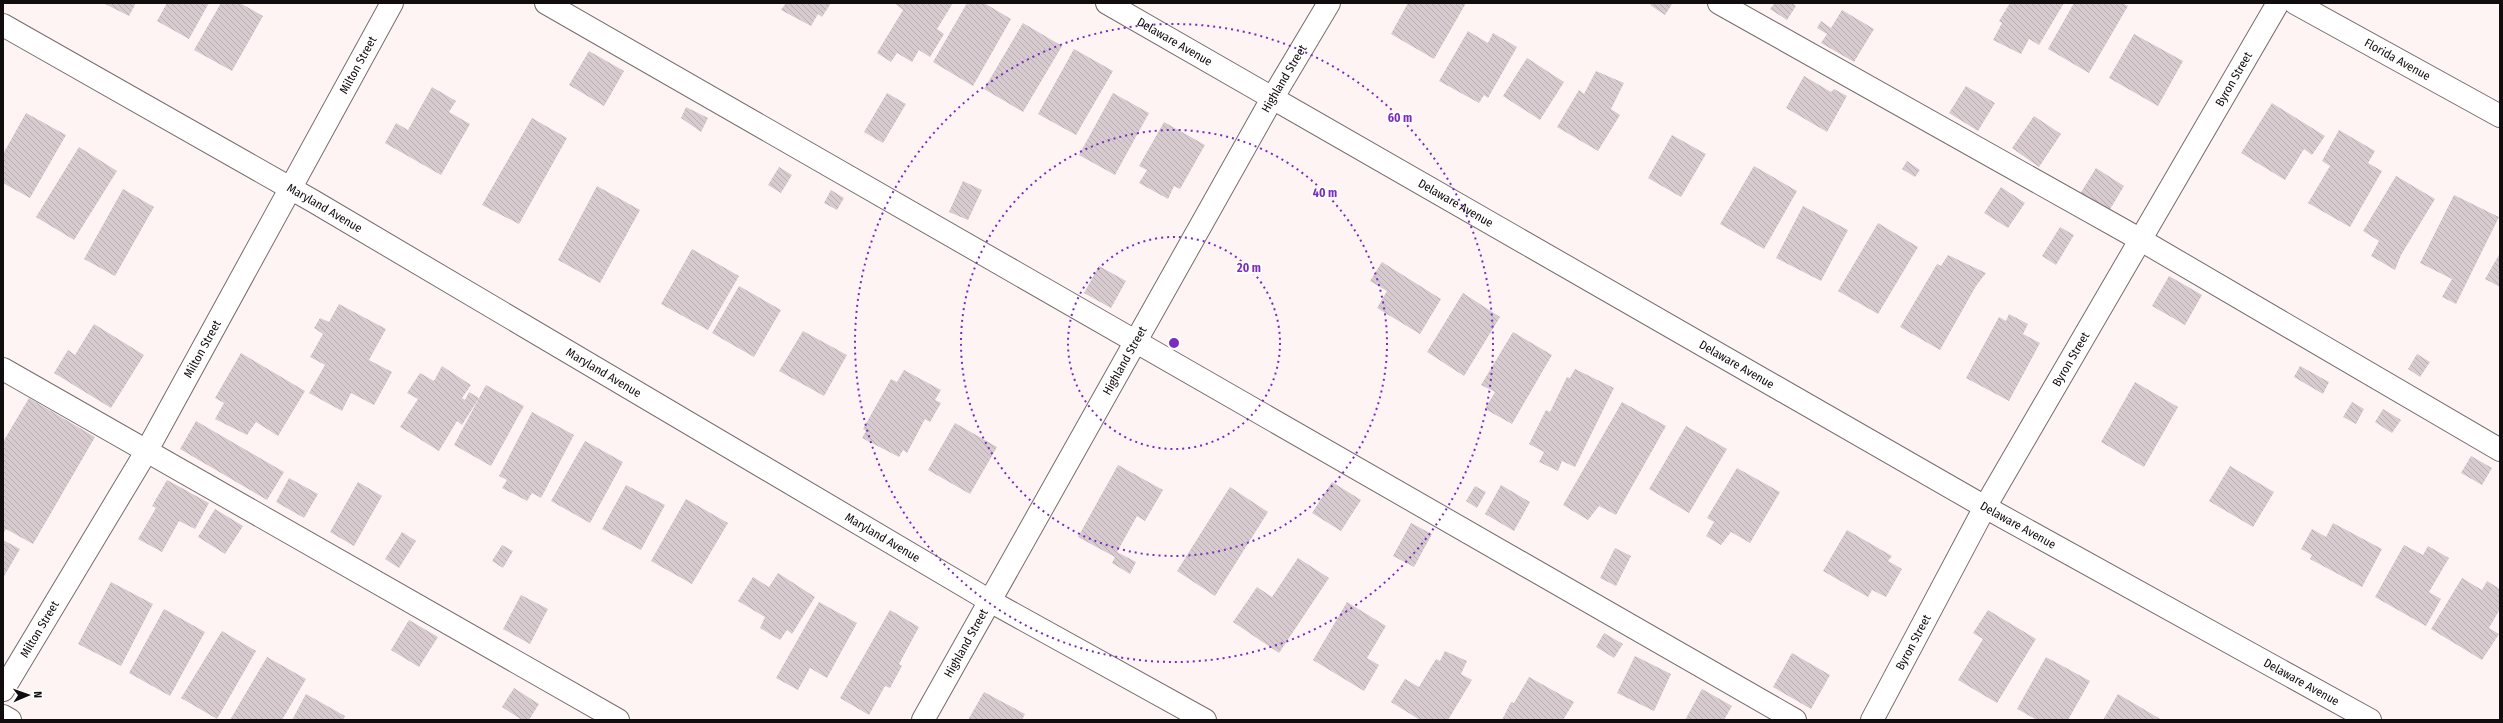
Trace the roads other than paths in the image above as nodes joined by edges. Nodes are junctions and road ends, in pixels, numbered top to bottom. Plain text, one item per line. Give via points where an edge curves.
1 (392, 3) edge
2 (546, 3) edge
3 (1107, 3) edge
4 (1329, 3) edge
5 (1719, 3) edge
6 (2278, 3) edge
7 (2295, 3) edge
8 (3, 25) edge
9 (1273, 97) junction
10 (2500, 116) edge
11 (292, 189) junction
12 (2140, 240) junction
13 (1136, 342) junction
14 (3, 369) edge
15 (2500, 450) edge
16 (146, 452) junction
17 (1985, 507) junction
18 (990, 601) junction
19 (3, 690) edge
20 (3, 716) edge
21 (10, 720) edge
22 (618, 720) edge
23 (923, 720) edge
24 (1205, 720) edge
25 (1795, 720) edge
26 (1872, 720) edge
27 (2370, 720) edge

1 - 11 street, Milton Street
2 - 13 street
3 - 9 street, Delaware Avenue
4 - 9 street, Highland Street
5 - 12 street
6 - 12 street, Byron Street
7 - 10 street, Florida Avenue
8 - 11 street, Maryland Avenue
9 - 13 street, Highland Street
9 - 17 street, Delaware Avenue
11 - 16 street, Milton Street
11 - 18 street, Maryland Avenue
12 - 15 street
12 - 17 street, Byron Street
13 - 18 street, Highland Street
13 - 25 street
14 - 16 street
16 - 19 street, Milton Street
16 - 22 street
17 - 26 street, Byron Street
17 - 27 street, Delaware Avenue
18 - 23 street, Highland Street
18 - 24 street, Maryland Avenue
20 - 21 street

